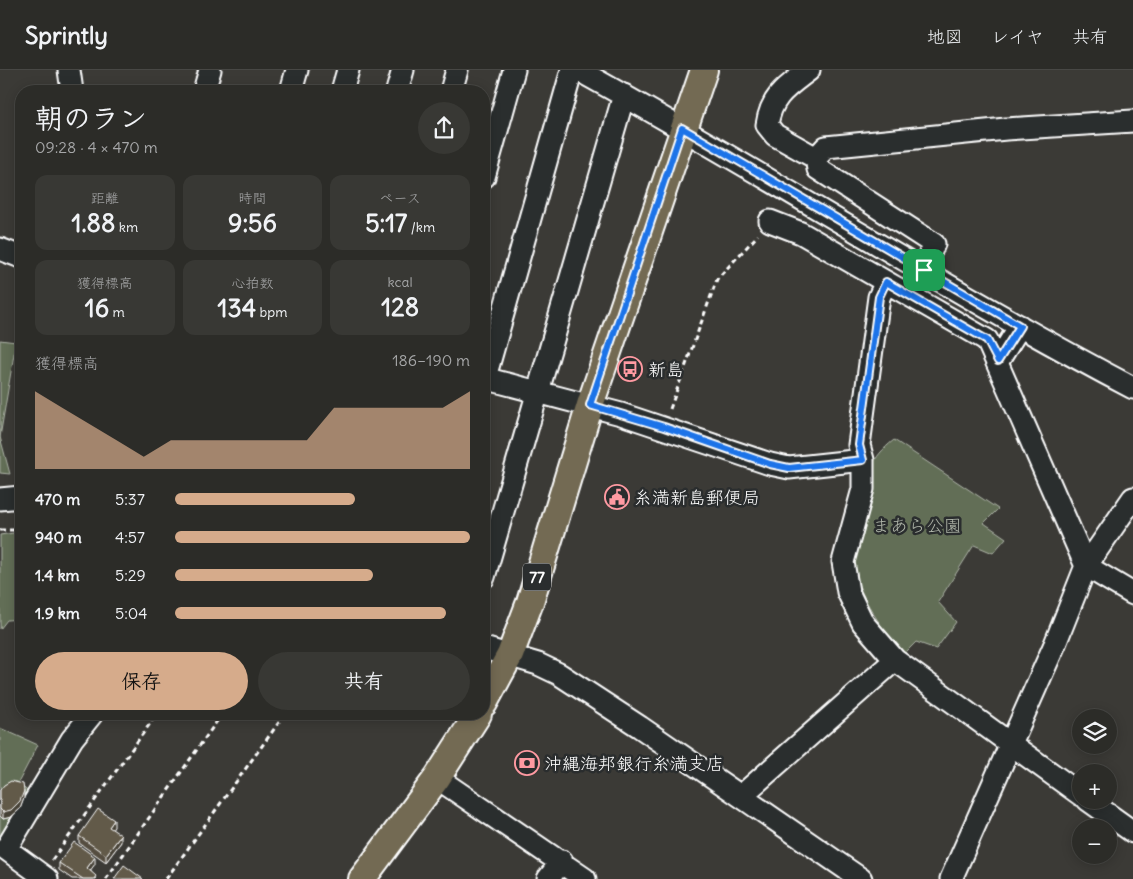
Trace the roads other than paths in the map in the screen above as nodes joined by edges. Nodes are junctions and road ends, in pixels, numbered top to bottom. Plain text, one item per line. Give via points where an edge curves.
1 (69, 70) edge
2 (210, 70) edge
3 (297, 70) edge
4 (348, 70) edge
5 (403, 70) edge
6 (457, 70) edge
7 (514, 70) edge
8 (572, 70) edge
9 (578, 70) edge
10 (704, 70) edge
11 (808, 70) edge
12 (71, 85) edge
13 (206, 85) edge
14 (293, 85) edge
15 (344, 85) edge
16 (399, 85) edge
17 (453, 85) edge
18 (624, 95) junction
19 (1133, 121) edge
20 (682, 128) junction
21 (490, 156) edge
22 (816, 158) junction
23 (770, 221) road end
24 (0, 249) edge
25 (15, 255) edge
26 (924, 270) junction
27 (886, 282) junction
28 (1020, 326) junction
29 (490, 358) edge
30 (998, 361) junction
31 (490, 380) edge
32 (1133, 388) edge
33 (537, 392) junction
34 (590, 405) junction
35 (863, 460) junction
36 (15, 497) edge
37 (0, 498) edge
38 (1133, 498) edge
39 (490, 556) edge
40 (1086, 566) junction
41 (1133, 594) edge
42 (490, 650) edge
43 (510, 655) junction
44 (895, 660) junction
45 (490, 692) edge
46 (87, 720) edge
47 (474, 720) edge
48 (1010, 744) junction
49 (437, 778) junction
50 (1072, 789) edge
51 (740, 796) junction
52 (1101, 809) edge
53 (1133, 832) edge
54 (562, 862) junction
55 (44, 877) edge
56 (362, 879) edge
57 (548, 879) edge
58 (585, 879) edge
59 (861, 879) edge
60 (951, 879) edge

1 - 12 street
2 - 13 street
3 - 14 street
4 - 15 street
5 - 16 street
6 - 17 street
7 - 21 street
8 - 29 street
9 - 18 street
10 - 20 main road, 77
11 - 22 street via 784,90 769,109 767,125 775,136
18 - 20 street
18 - 33 street
19 - 22 street via 1006,129 826,147
20 - 26 street
20 - 34 main road, 77
22 - 26 street via 818,169 934,244
23 - 27 street via 801,233
24 - 25 street
26 - 28 street
27 - 30 street via 987,340
27 - 35 street via 879,297 859,445
28 - 30 street
28 - 32 street
30 - 40 street
31 - 33 street
33 - 34 street
33 - 39 street
34 - 35 street via 789,468
34 - 43 main road, 77 via 530,602
35 - 44 street via 863,489 843,562 845,577 862,623
36 - 37 street
38 - 40 street
40 - 41 street
40 - 48 street
42 - 43 street
43 - 45 main road, 77
43 - 51 street via 559,674
44 - 48 street
44 - 51 street
46 - 55 street via 6,849
47 - 49 main road
48 - 50 street
48 - 60 street
49 - 54 street
49 - 56 main road
51 - 59 street
52 - 53 street
54 - 57 street
54 - 58 street

